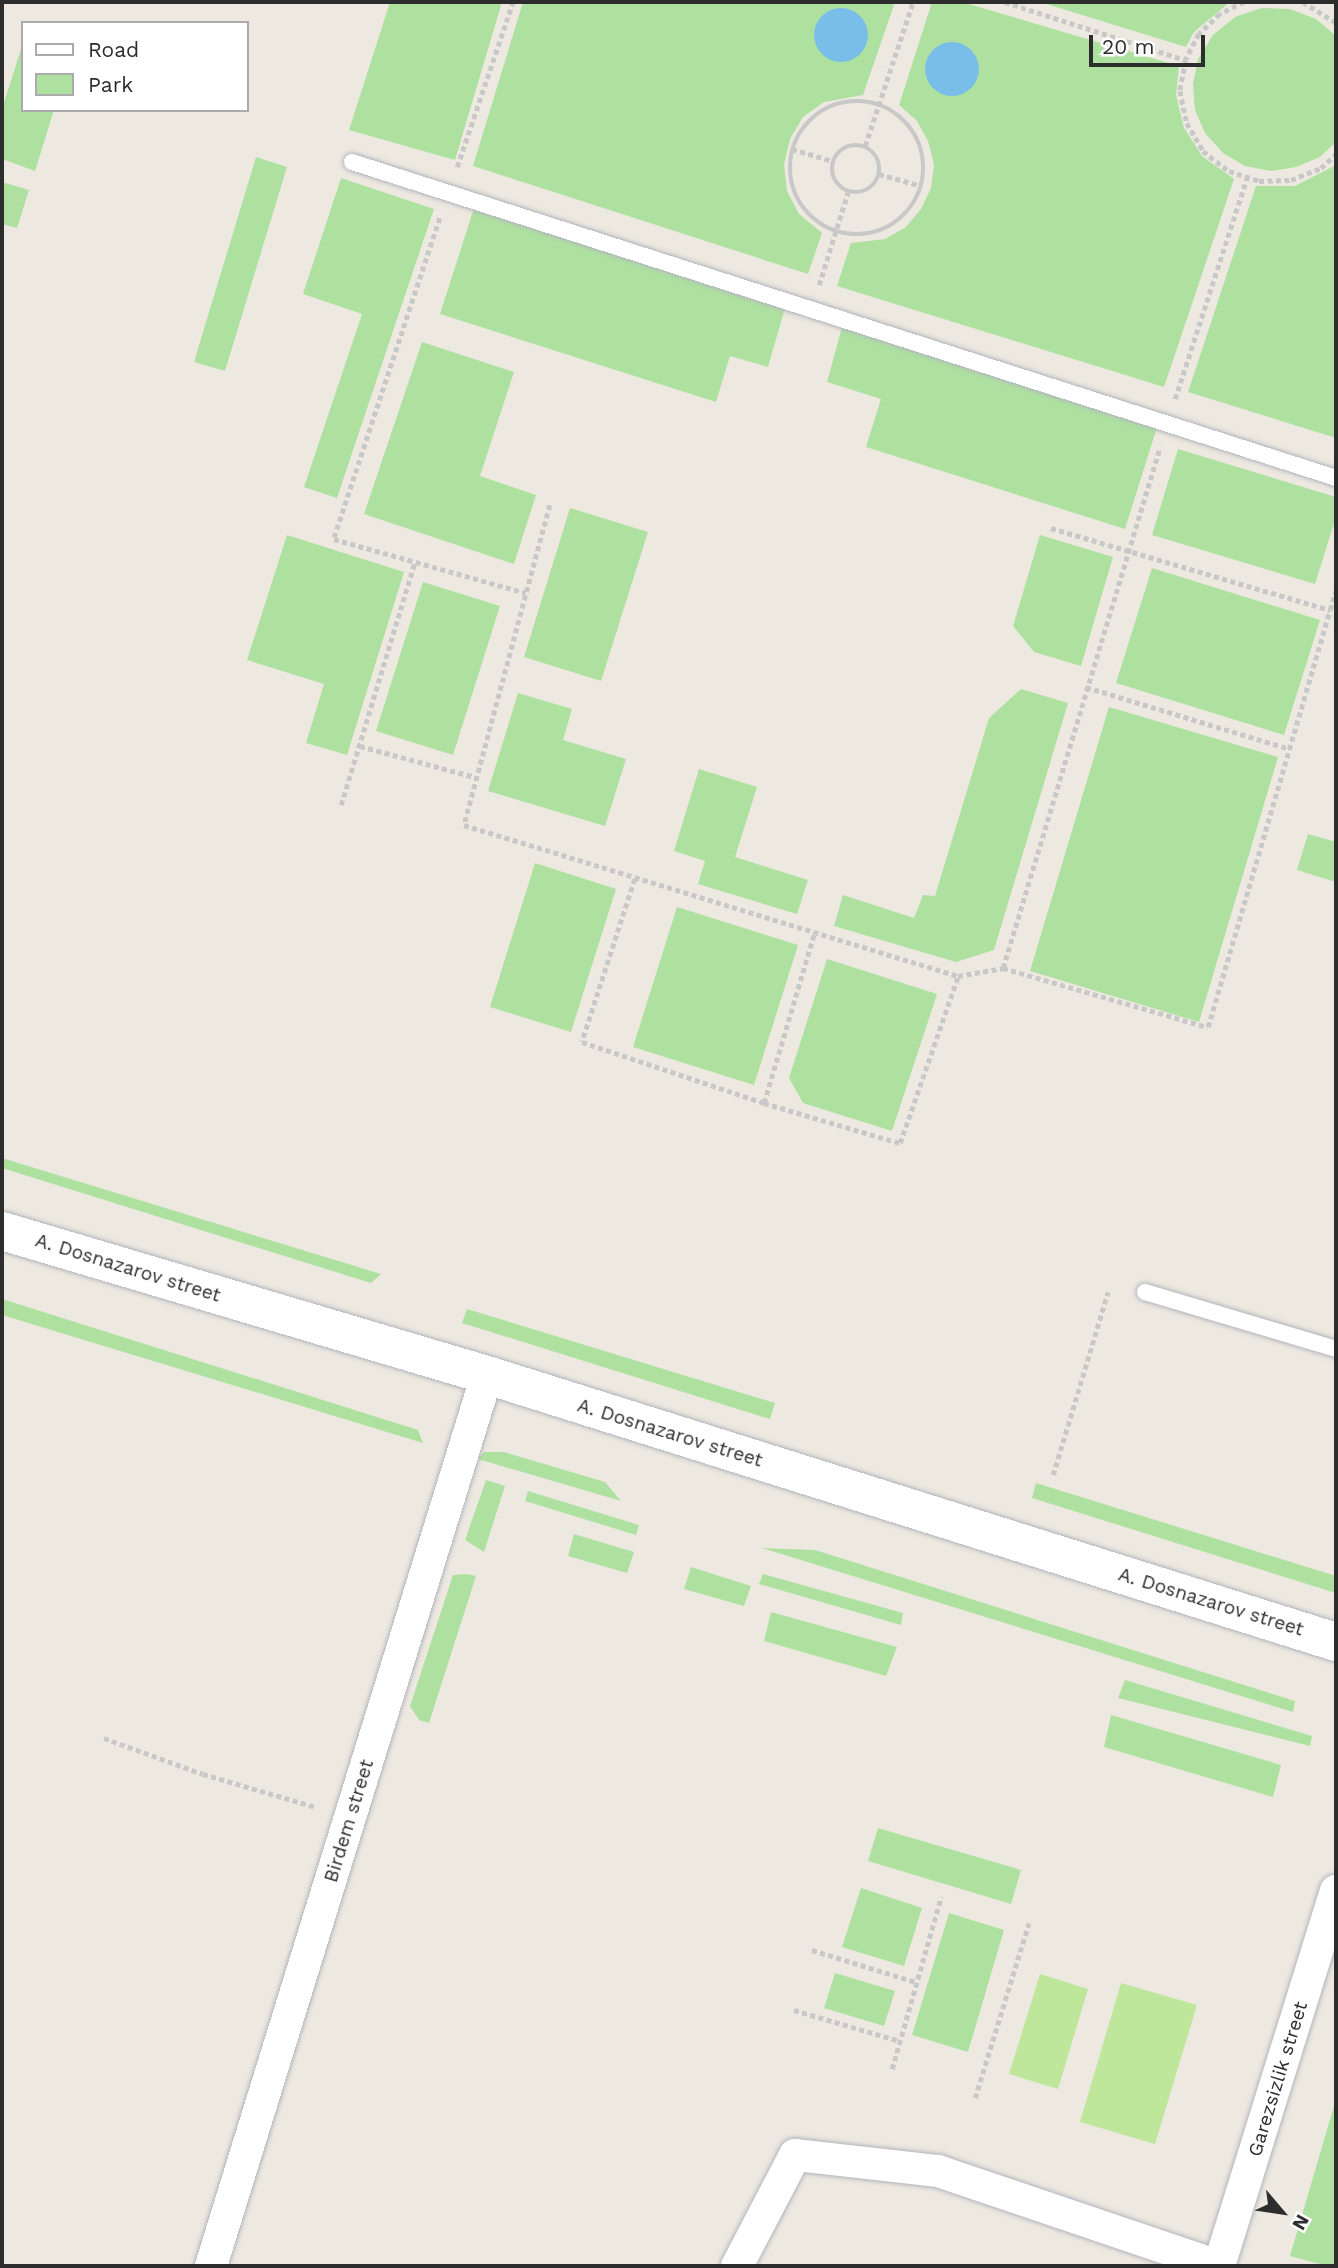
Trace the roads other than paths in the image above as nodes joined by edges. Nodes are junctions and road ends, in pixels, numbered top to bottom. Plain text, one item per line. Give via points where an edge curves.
1 (352, 162) dead end
2 (1336, 478) edge
3 (2, 1231) edge
4 (1145, 1292) dead end
5 (1336, 1349) edge
6 (487, 1376) junction
7 (1336, 1642) edge
8 (1336, 1891) edge
9 (211, 2266) edge
10 (737, 2266) edge
11 (1218, 2266) edge

1 - 2 lane
3 - 6 main road, A. Dosnazarov street
4 - 5 lane
6 - 7 main road, A. Dosnazarov street
6 - 9 street, Birdem street
8 - 11 street, Garezsizlik street
10 - 11 street via 795,2155 939,2171

